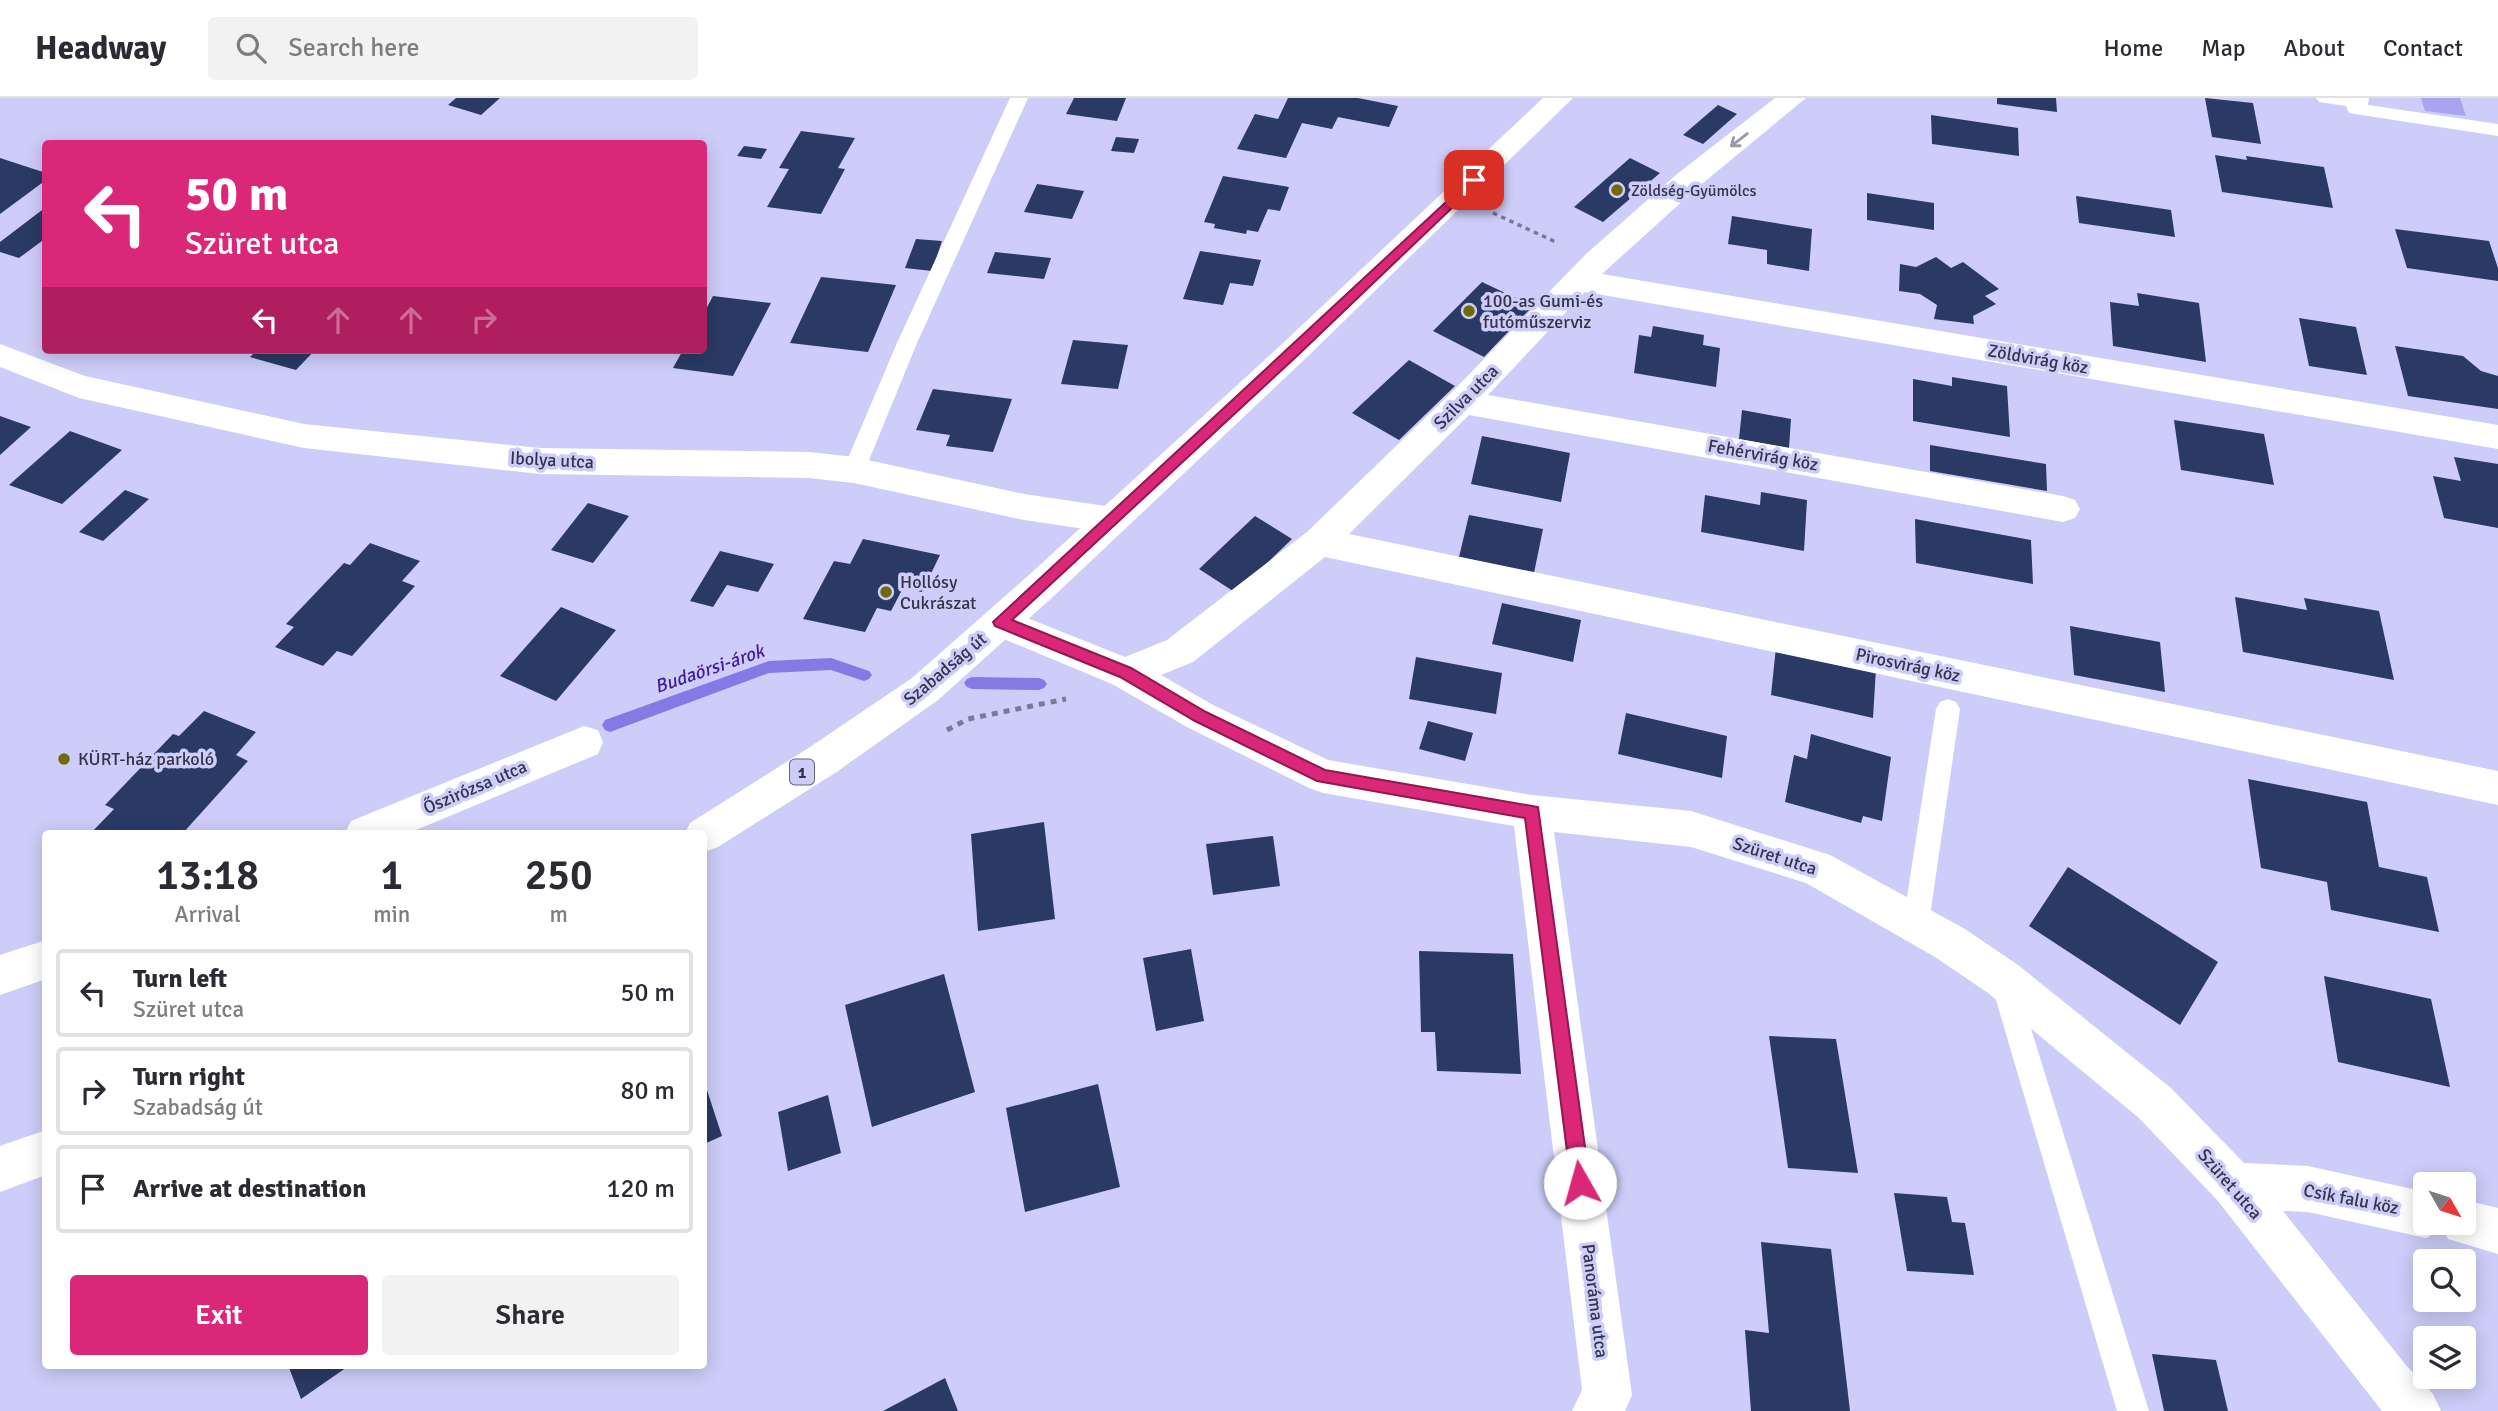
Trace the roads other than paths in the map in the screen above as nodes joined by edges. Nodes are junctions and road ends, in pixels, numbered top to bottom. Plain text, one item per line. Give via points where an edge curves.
1 (1019, 98) edge
2 (1559, 98) edge
3 (1792, 98) edge
4 (2325, 98) edge
5 (2357, 100) edge
6 (2498, 130) edge
7 (1588, 271) junction
8 (0, 355) edge
9 (1462, 402) junction
10 (2498, 437) edge
11 (854, 470) junction
12 (2063, 509) dead end
13 (1112, 520) junction
14 (1319, 541) junction
15 (1000, 622) junction
16 (1125, 673) junction
17 (1948, 709) dead end
18 (584, 742) dead end
19 (2498, 788) edge
20 (1532, 812) junction
21 (372, 830) edge
22 (707, 833) edge
23 (1916, 923) junction
24 (42, 960) edge
25 (0, 975) edge
26 (2003, 979) junction
27 (42, 1153) edge
28 (0, 1169) edge
29 (2234, 1185) junction
30 (2413, 1212) edge
31 (2476, 1226) edge
32 (2498, 1231) edge
33 (1597, 1411) edge
34 (2133, 1411) edge
35 (2416, 1411) edge

1 - 11 lane
2 - 13 street, Szabadság út / 1
3 -> 7 street, Szilva utca via 1687,181
4 - 5 lane
5 - 6 lane via 2355,109
7 - 9 street, Szilva utca
7 - 10 street, Zöldvirág köz
8 - 11 street, Ibolya utca via 79,386 304,436 540,461
9 - 12 street, Fehérvirág köz
9 - 14 street, Szilva utca
11 - 13 street, Ibolya utca via 1024,507
13 - 15 street, Szabadság út / 1
14 - 16 street, Szilva utca via 1180,650
14 - 19 street, Pirosvirág köz
15 - 16 street, Szüret utca
15 - 22 street, Szabadság út / 1 via 899,707
16 - 20 street, Szüret utca via 1200,716 1323,776
17 - 23 lane
18 - 21 street, Őszirózsa utca
20 - 23 street, Szüret utca via 1690,829 1816,868
20 - 33 street, Panoráma utca via 1607,1395
23 - 26 street, Szüret utca
24 - 25 street
26 - 29 street, Szüret utca via 2155,1103
26 - 34 lane
27 - 28 street
29 - 30 street, Csík falu köz via 2308,1189
29 - 35 street, Szüret utca
31 - 32 street

